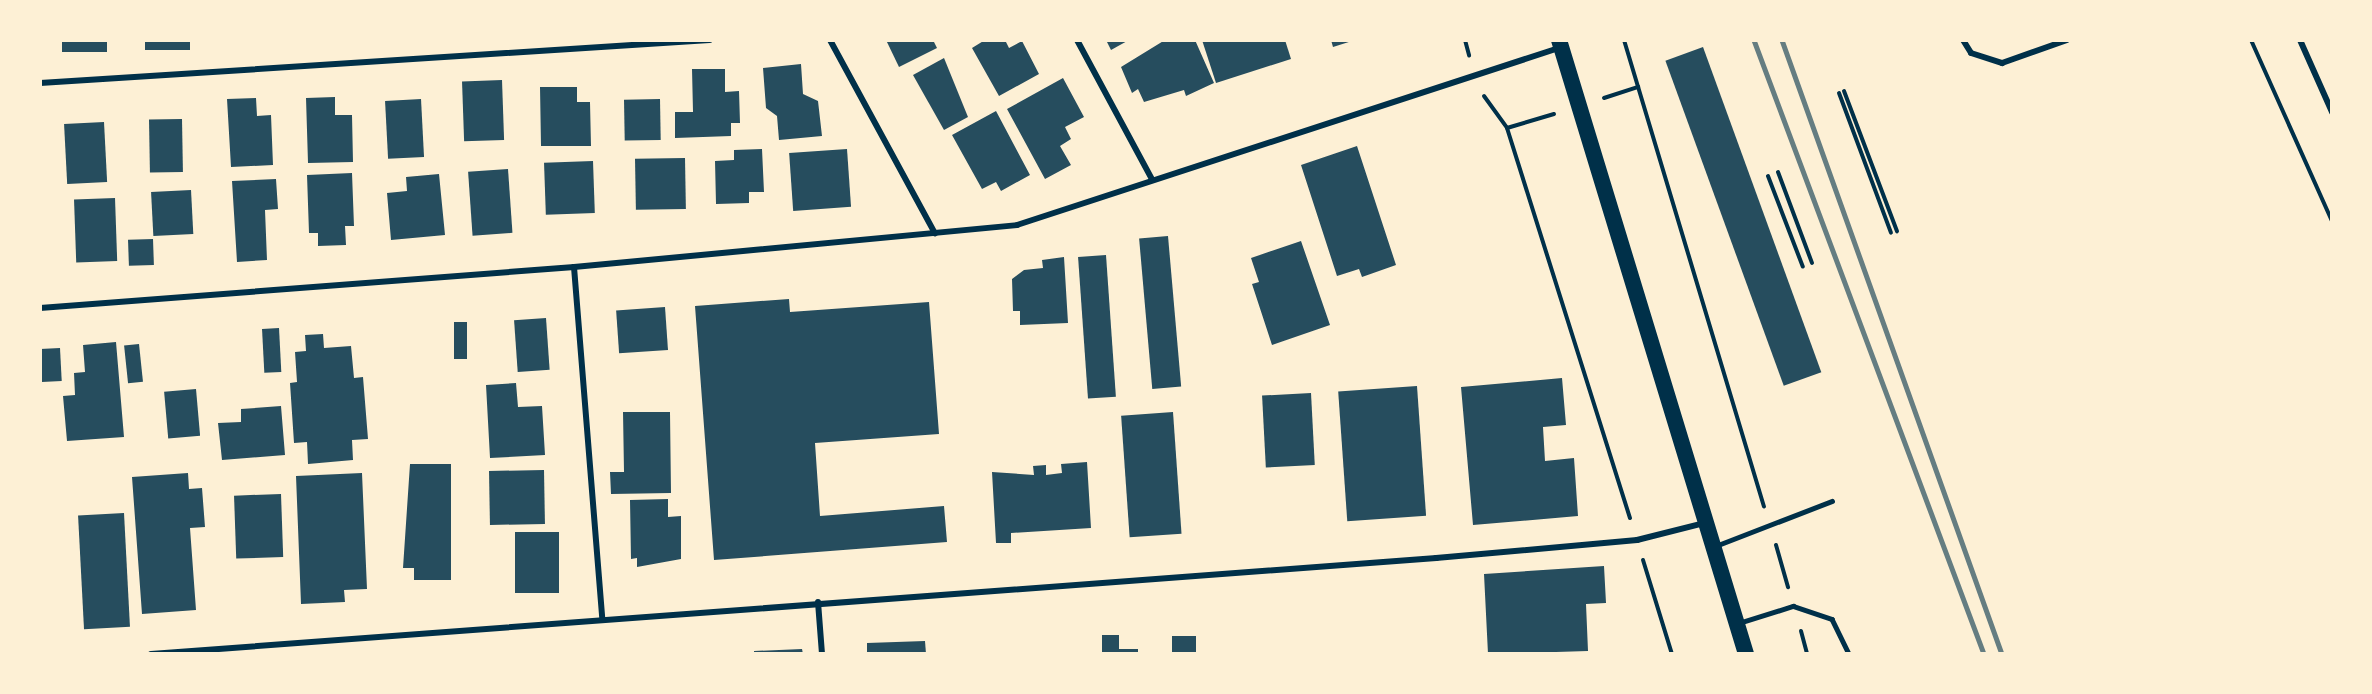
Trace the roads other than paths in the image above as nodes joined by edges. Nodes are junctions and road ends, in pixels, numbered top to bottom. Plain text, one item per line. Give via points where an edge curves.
1 (710, 40) edge
2 (830, 40) edge
3 (1077, 40) edge
4 (1963, 40) edge
5 (2067, 40) edge
6 (2300, 40) edge
7 (1560, 44) edge
8 (40, 83) edge
9 (2331, 112) edge
10 (1152, 179) junction
11 (935, 232) junction
12 (574, 267) junction
13 (40, 308) edge
14 (1832, 501) dead end
15 (1705, 523) junction
16 (1712, 547) junction
17 (818, 602) junction
18 (602, 618) junction
19 (1737, 624) junction
20 (152, 654) edge
21 (822, 654) edge
22 (1746, 654) edge
23 (1849, 654) edge

1 - 8 street
2 - 11 street
3 - 10 street
4 - 5 street via 1971,53 2002,63
6 - 9 street
7 - 10 street
7 - 15 highway
10 - 11 street via 1017,225
11 - 12 street
12 - 13 street
12 - 18 street
14 - 16 lane
15 - 16 highway
15 - 17 street via 1637,540
16 - 19 highway
17 - 18 street
17 - 21 street
18 - 20 street
19 - 22 highway
19 - 23 lane via 1793,606 1832,619

